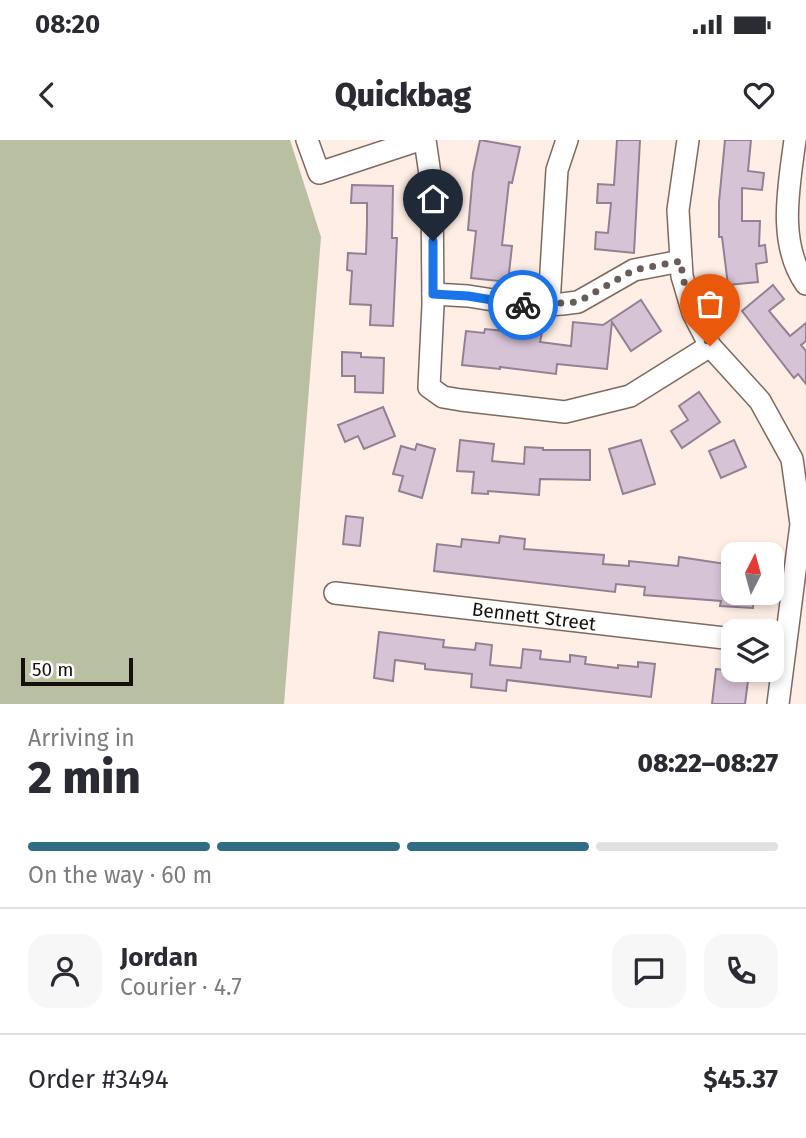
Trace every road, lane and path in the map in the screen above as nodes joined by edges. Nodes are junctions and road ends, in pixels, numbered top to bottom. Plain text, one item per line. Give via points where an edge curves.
1 (307, 140) edge
2 (419, 140) edge
3 (425, 140) edge
4 (567, 140) edge
5 (688, 140) edge
6 (795, 140) edge
7 (681, 261) junction
8 (806, 284) edge
9 (433, 294) junction
10 (549, 305) junction
11 (710, 346) junction
12 (799, 460) edge
13 (335, 593) dead end
14 (721, 638) edge
15 (788, 645) edge
16 (778, 704) edge

1 - 2 street via 319,173
3 - 9 street via 432,188
4 - 10 street via 557,170
5 - 7 street via 678,210
6 - 8 street via 788,199 790,247
7 - 10 street via 634,270 578,302
7 - 11 street via 693,313
9 - 10 street
9 - 11 street via 429,387 443,397 577,410 630,396
11 - 12 street via 760,401
12 - 15 street via 801,524
13 - 14 street, Bennett Street
15 - 16 street

